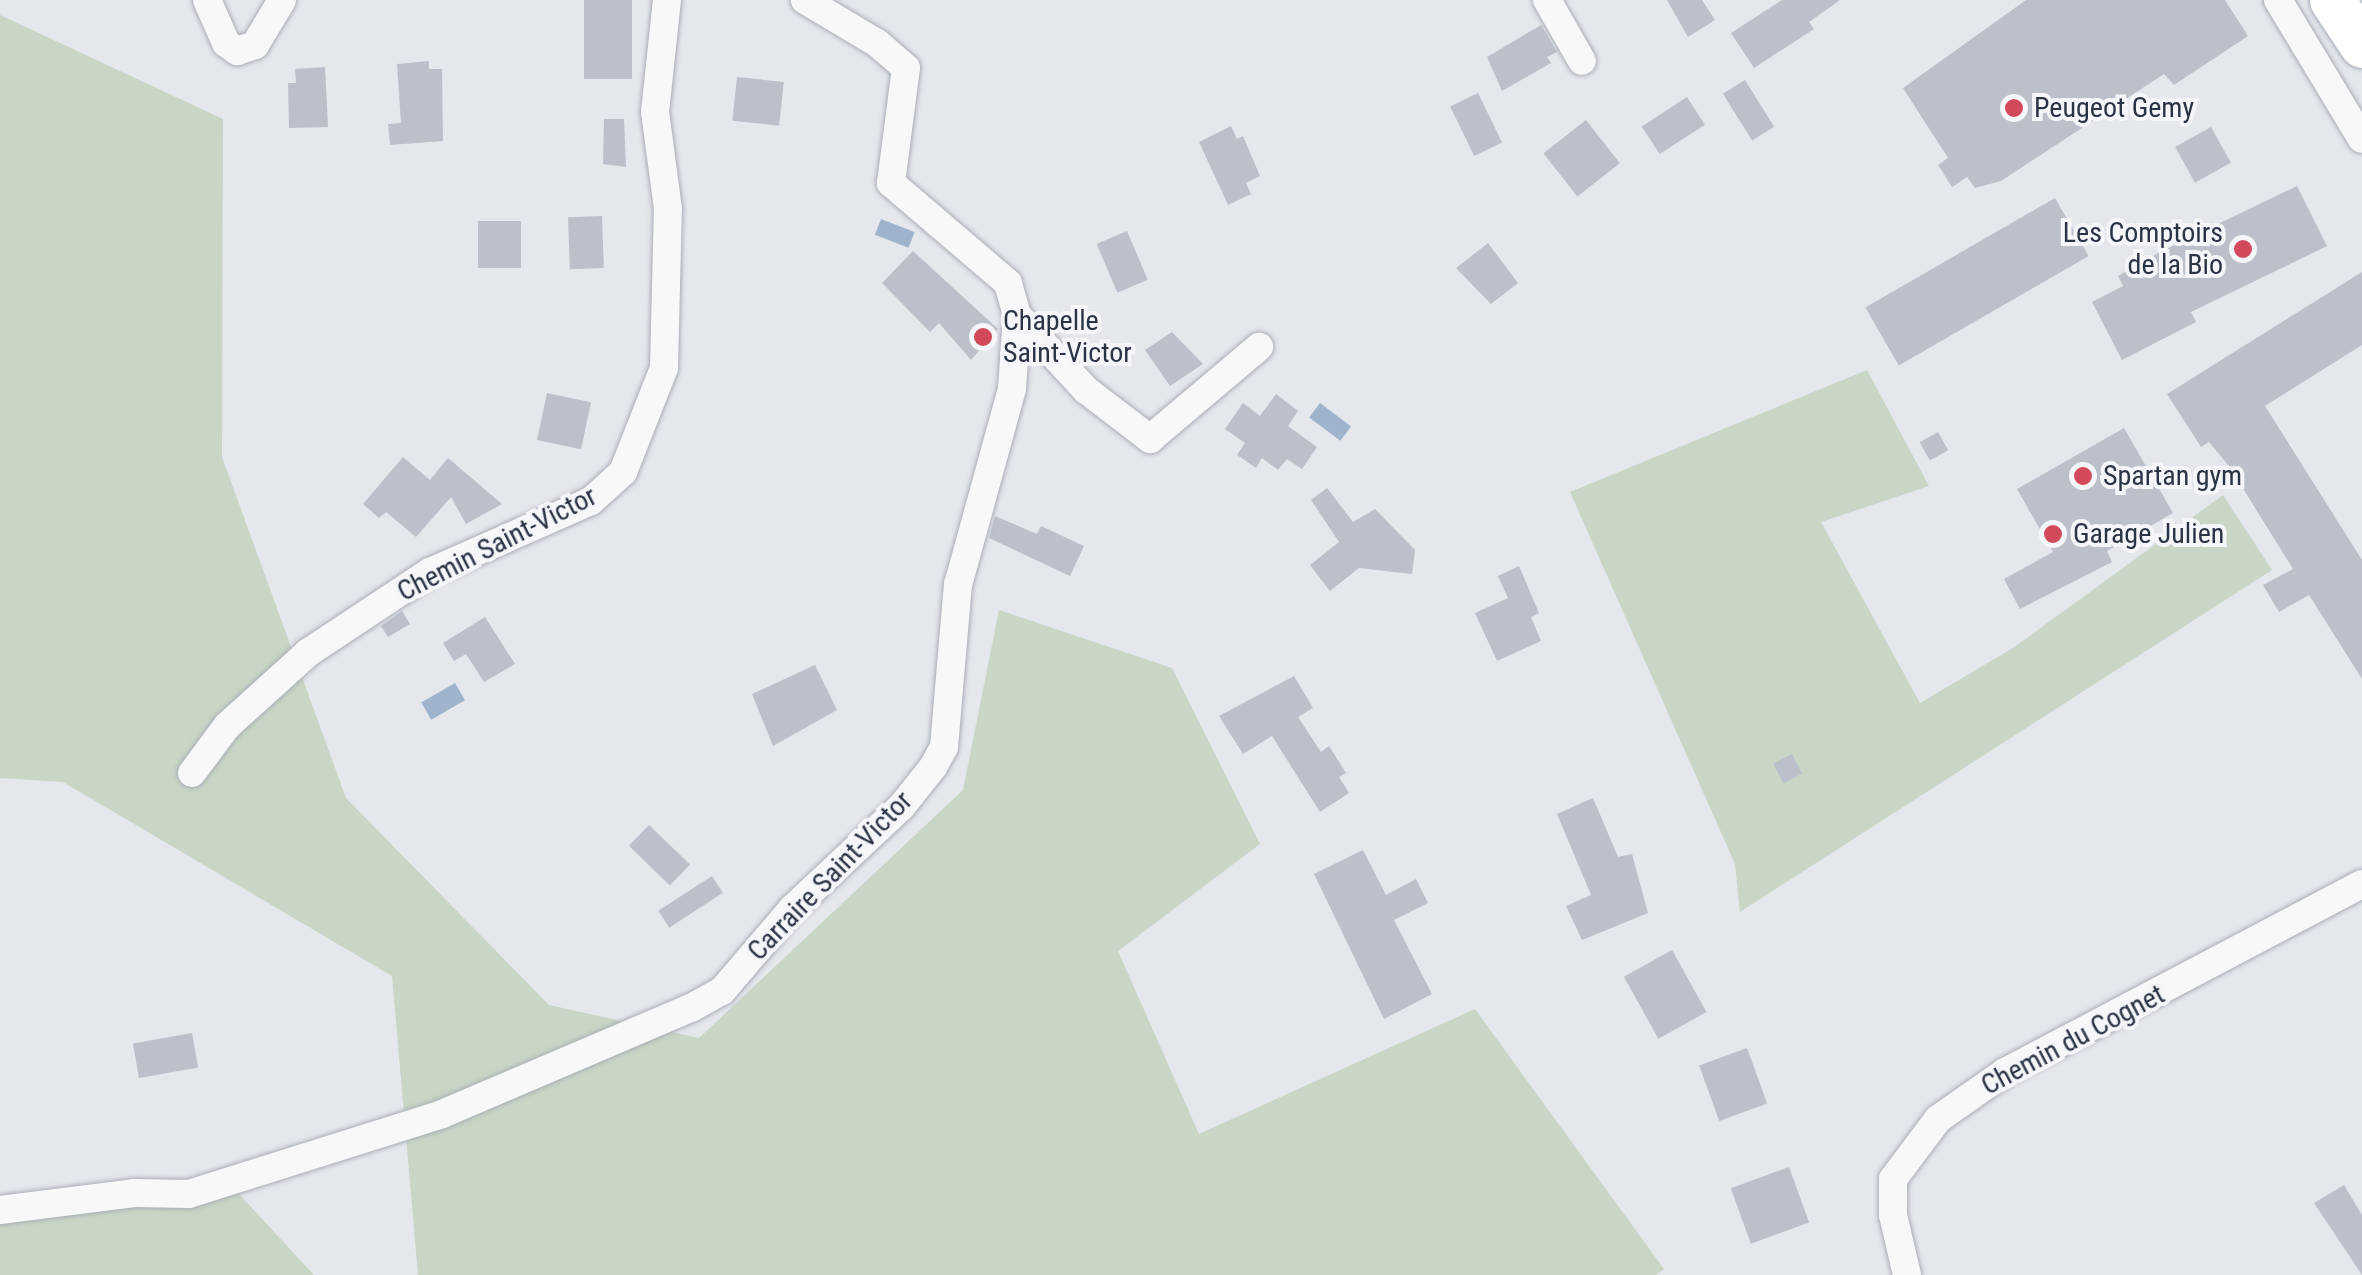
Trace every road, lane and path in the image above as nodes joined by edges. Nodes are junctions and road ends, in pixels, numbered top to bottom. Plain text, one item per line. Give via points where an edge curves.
1 (207, 0) edge
2 (282, 0) edge
3 (667, 0) edge
4 (805, 0) edge
5 (1546, 0) edge
6 (2278, 0) edge
7 (2332, 0) edge
8 (2362, 45) edge
9 (1582, 61) dead end
10 (2362, 139) edge
11 (1017, 315) junction
12 (1259, 347) dead end
13 (192, 774) dead end
14 (2362, 884) edge
15 (0, 1210) edge
16 (1907, 1275) edge

1 - 2 street via 226,43 237,52 255,45
3 - 13 street, Chemin Saint-Victor via 656,112 668,210 664,368 623,472 591,501 430,572 309,652 227,726
4 - 11 street via 878,43 906,68 890,182 1008,283
5 - 9 street
6 - 10 street
7 - 8 main road
11 - 12 street via 1086,390 1150,440
11 - 15 street, Carraire Saint-Victor via 1012,389 972,522 948,640 944,747 902,806 815,886 722,991 442,1114 189,1194 134,1193
14 - 16 street, Chemin du Cognet via 2004,1072 1938,1119 1893,1179

